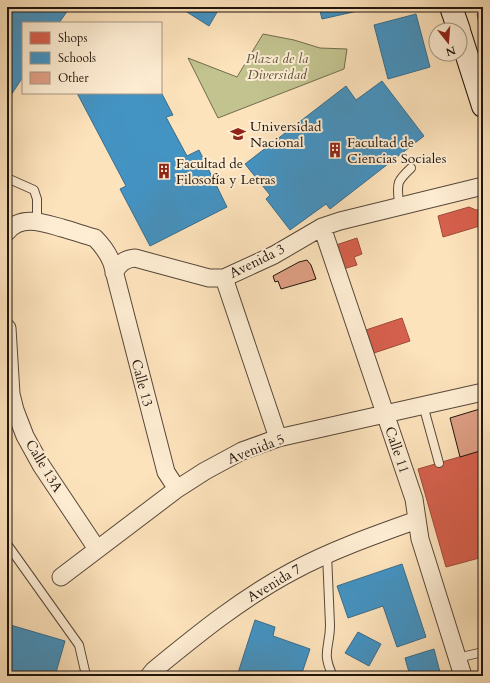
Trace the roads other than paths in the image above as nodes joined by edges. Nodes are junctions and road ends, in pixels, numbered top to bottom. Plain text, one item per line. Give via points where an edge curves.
1 (451, 7) edge
2 (456, 22) edge
3 (468, 59) edge
4 (483, 106) edge
5 (411, 168) dead end
6 (7, 178) edge
7 (483, 186) edge
8 (399, 206) junction
9 (37, 221) junction
10 (322, 227) junction
11 (8, 230) edge
12 (114, 273) junction
13 (224, 278) junction
14 (7, 328) edge
15 (483, 392) edge
16 (423, 405) junction
17 (385, 414) junction
18 (278, 438) junction
19 (439, 463) dead end
20 (176, 489) junction
21 (417, 520) junction
22 (7, 544) edge
23 (97, 549) junction
24 (327, 554) junction
25 (61, 577) dead end
26 (483, 652) edge
27 (457, 658) junction
28 (84, 676) edge
29 (149, 676) edge
30 (333, 676) edge
31 (463, 676) edge

1 - 2 main road
3 - 4 main road
5 - 8 lane via 398,183
6 - 9 lane via 34,190 37,199
7 - 8 street, Avenida 3
8 - 10 street, Avenida 3
9 - 11 street via 21,222
9 - 12 street via 95,238 108,253
10 - 13 street, Avenida 3
10 - 17 street, Calle 11
12 - 13 street, Avenida 3 via 122,262 135,258 209,278
12 - 20 street, Calle 13 via 166,472
13 - 18 street
14 - 23 street, Calle 13A via 11,394 15,410 41,465
15 - 16 street, Avenida 5
16 - 17 street, Avenida 5
16 - 19 lane
17 - 18 street, Avenida 5
17 - 21 street, Calle 11 via 414,499
18 - 20 street, Avenida 5 via 242,451
20 - 23 street, Avenida 5
21 - 24 street, Avenida 7
21 - 27 street, Calle 11 via 420,539
22 - 28 lane via 79,645
23 - 25 street, Avenida 5
24 - 29 street, Avenida 7 via 292,571 224,614
24 - 30 lane via 330,628 326,654
26 - 27 lane
27 - 31 street, Calle 11

